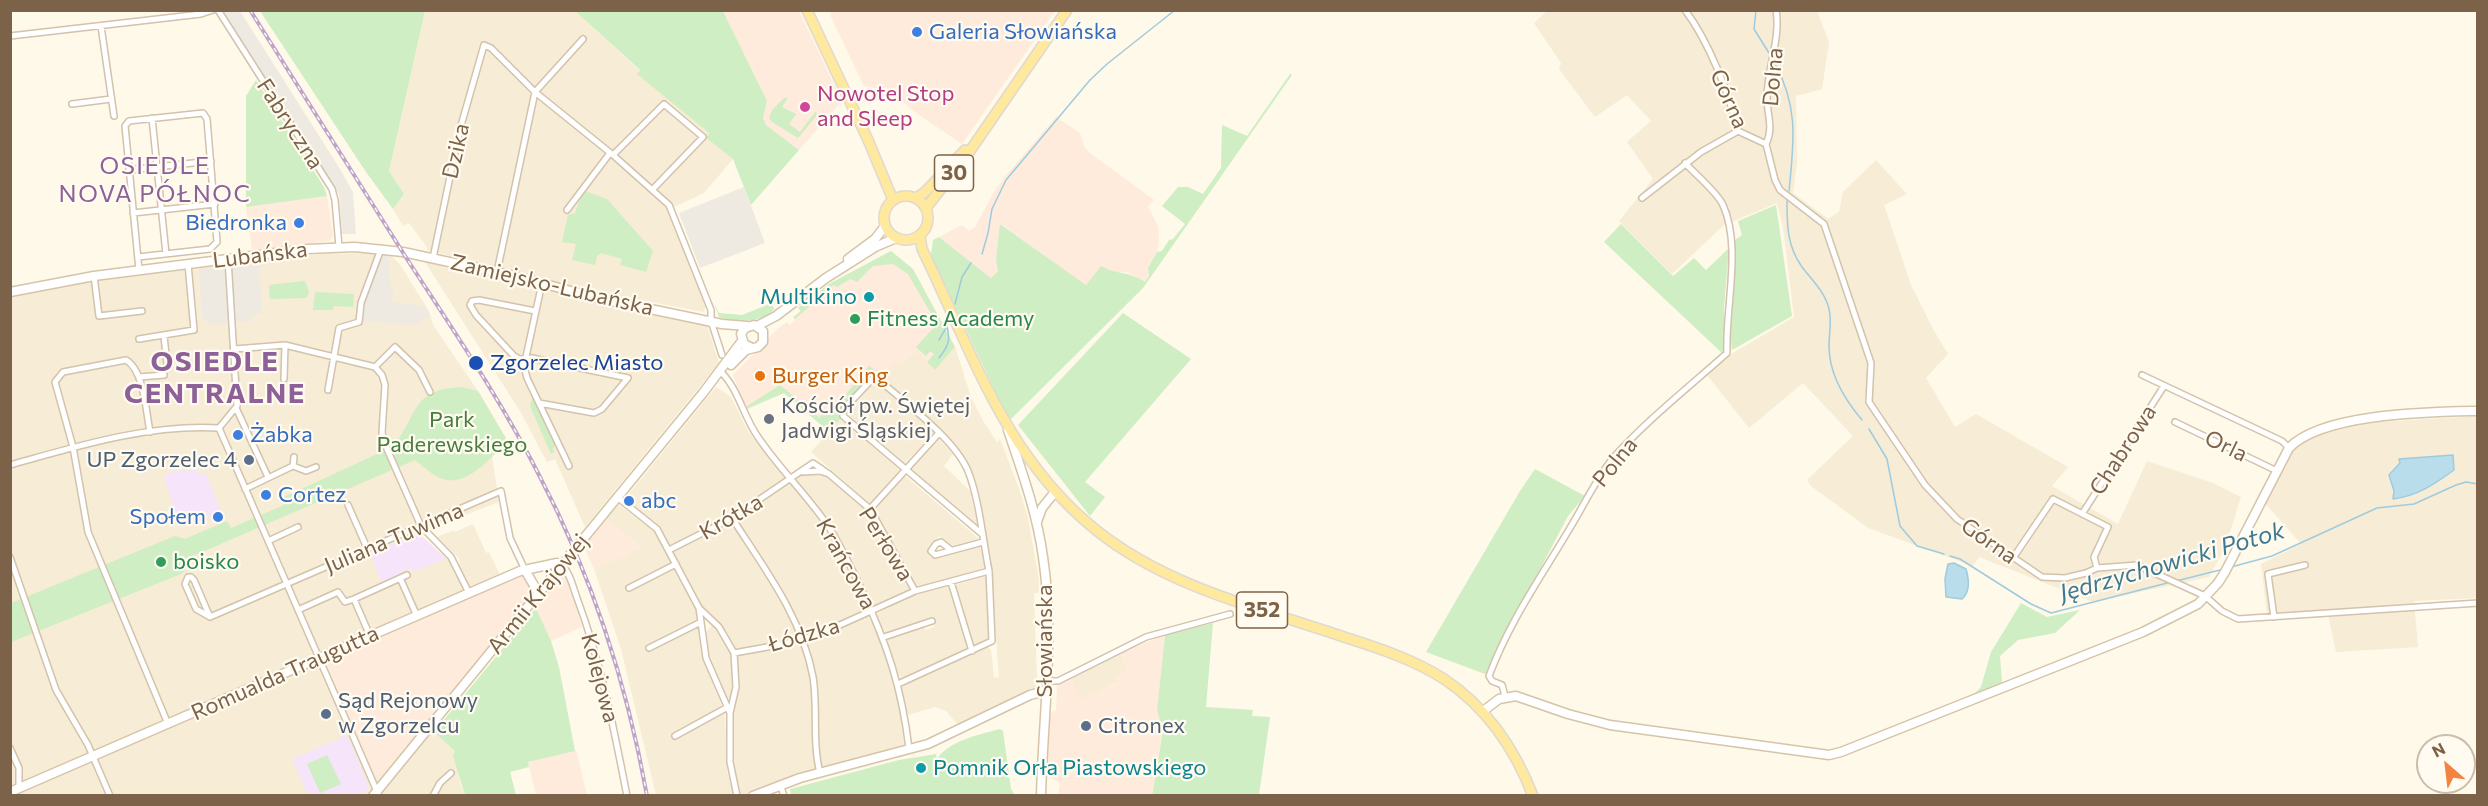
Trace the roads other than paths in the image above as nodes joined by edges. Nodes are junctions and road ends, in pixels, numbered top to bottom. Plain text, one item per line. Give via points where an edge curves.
1 (216, 10) edge
2 (807, 10) edge
3 (1067, 10) edge
4 (1685, 10) edge
5 (1776, 10) edge
6 (101, 26) junction
7 (10, 36) edge
8 (583, 39) dead end
9 (535, 92) junction
10 (111, 99) junction
11 (72, 104) dead end
12 (114, 116) dead end
13 (152, 118) junction
14 (1738, 131) junction
15 (980, 135) junction
16 (1766, 144) junction
17 (611, 154) junction
18 (211, 161) junction
19 (1686, 163) junction
20 (157, 167) junction
21 (129, 170) junction
22 (653, 189) junction
23 (916, 198) junction
24 (1642, 198) dead end
25 (897, 199) junction
26 (215, 204) junction
27 (926, 208) junction
28 (161, 210) junction
29 (567, 210) dead end
30 (134, 213) junction
31 (885, 226) junction
32 (920, 236) junction
33 (896, 238) junction
34 (909, 240) junction
35 (339, 247) junction
36 (381, 249) junction
37 (166, 254) junction
38 (138, 257) junction
39 (433, 258) junction
40 (228, 259) junction
41 (188, 264) junction
42 (139, 270) junction
43 (497, 272) junction
44 (94, 276) junction
45 (826, 278) junction
46 (542, 283) junction
47 (10, 292) edge
48 (142, 311) dead end
49 (535, 311) junction
50 (952, 313) junction
51 (776, 316) junction
52 (711, 321) junction
53 (722, 324) junction
54 (747, 326) junction
55 (757, 326) junction
56 (764, 333) junction
57 (164, 336) junction
58 (139, 339) dead end
59 (741, 340) junction
60 (285, 345) junction
61 (752, 348) junction
62 (234, 350) junction
63 (722, 355) dead end
64 (334, 356) junction
65 (524, 358) junction
66 (166, 364) dead end
67 (375, 367) junction
68 (721, 372) junction
69 (164, 375) dead end
70 (2142, 375) dead end
71 (139, 377) junction
72 (284, 379) dead end
73 (2164, 386) junction
74 (328, 390) dead end
75 (430, 392) dead end
76 (539, 403) junction
77 (236, 408) junction
78 (2478, 411) edge
79 (2175, 422) dead end
80 (1007, 427) junction
81 (219, 428) junction
82 (150, 432) junction
83 (939, 433) junction
84 (73, 447) junction
85 (2289, 448) junction
86 (294, 457) dead end
87 (10, 465) edge
88 (293, 466) junction
89 (569, 466) dead end
90 (316, 467) dead end
91 (904, 470) junction
92 (2277, 471) junction
93 (268, 477) junction
94 (790, 479) junction
95 (245, 489) junction
96 (1055, 492) junction
97 (617, 497) junction
98 (1065, 503) junction
99 (348, 505) dead end
100 (1043, 507) junction
101 (870, 509) junction
102 (2082, 514) junction
103 (732, 518) junction
104 (1037, 523) junction
105 (422, 526) junction
106 (298, 527) dead end
107 (982, 534) junction
108 (268, 541) junction
109 (983, 542) junction
110 (367, 548) junction
111 (669, 550) junction
112 (951, 550) dead end
113 (10, 557) edge
114 (2013, 558) junction
115 (676, 564) junction
116 (562, 565) junction
117 (2305, 565) dead end
118 (2097, 568) junction
119 (525, 570) junction
120 (989, 571) junction
121 (407, 575) dead end
122 (400, 578) junction
123 (951, 582) junction
124 (287, 584) junction
125 (629, 588) dead end
126 (915, 591) junction
127 (469, 593) junction
128 (538, 594) junction
129 (2205, 596) junction
130 (354, 599) junction
131 (2478, 603) edge
132 (699, 608) junction
133 (298, 610) junction
134 (872, 612) junction
135 (1230, 614) dead end
136 (210, 616) junction
137 (417, 616) junction
138 (2274, 617) junction
139 (932, 621) dead end
140 (714, 622) junction
141 (701, 625) junction
142 (370, 636) junction
143 (884, 637) junction
144 (802, 639) junction
145 (649, 648) dead end
146 (972, 651) junction
147 (734, 652) junction
148 (319, 658) junction
149 (898, 684) junction
150 (1046, 686) junction
151 (1505, 696) junction
152 (1496, 700) junction
153 (728, 711) junction
154 (1482, 712) junction
155 (168, 724) junction
156 (1495, 726) junction
157 (675, 736) dead end
158 (10, 748) edge
159 (909, 749) junction
160 (94, 757) junction
161 (451, 773) dead end
162 (820, 773) junction
163 (780, 784) junction
164 (16, 792) edge
165 (376, 794) edge
166 (110, 795) edge
167 (433, 795) edge
168 (627, 795) edge
169 (737, 795) edge
170 (753, 795) edge
171 (784, 795) edge
172 (1041, 795) edge
173 (1533, 795) edge

1 - 6 street
1 - 35 street, Fabryczna via 332,189
2 - 25 main road
3 - 15 main road, 30
4 - 14 street, Górna via 1723,85
5 - 16 street, Dolna via 1779,27 1772,50 1767,99 1771,133
6 - 7 street
6 - 10 street
8 - 9 street
9 - 17 street
9 - 39 street, Dzika via 484,45 460,129
9 - 43 street
10 - 11 street
10 - 12 street
13 - 18 street via 203,113
13 - 20 street
13 - 21 street via 129,121 125,128
14 - 16 street, Górna
14 - 19 street
15 - 23 main road, 30
15 - 27 main road, 30
16 - 114 street, Górna via 1780,190 1824,224 1871,363 1869,402 1876,414 1925,485 1957,519
17 - 22 street
17 - 22 street via 664,104 703,137
17 - 29 street
18 - 20 street
18 - 26 street
19 - 24 street
19 - 151 street, Polna via 1722,202 1731,232 1727,353 1638,433 1612,460 1591,492 1500,646 1489,676 1502,685
20 - 21 street
20 - 28 street
21 - 30 street
22 - 52 street via 674,214 711,310
23 - 25 main road, 30
23 - 27 main road, 30
25 - 31 main road via 885,210
26 - 28 street
26 - 37 street via 215,245 210,249
27 - 32 main road, 30 via 928,222
28 - 30 street
28 - 37 street
30 - 38 street
31 - 33 main road
31 - 45 street via 875,239
32 - 34 main road
32 - 50 main road, 352 via 922,249
33 - 34 main road
33 - 45 street
34 - 50 main road, 352
35 - 36 street, Lubańska
35 - 40 street, Lubańska
36 - 39 street, Zamiejsko-Lubańska
36 - 64 street via 361,303 359,322 339,328
37 - 38 street
38 - 42 street
39 - 43 street, Zamiejsko-Lubańska
40 - 41 street, Lubańska
40 - 62 street
41 - 42 street, Lubańska
41 - 57 street via 194,330
42 - 44 street, Lubańska
43 - 46 street, Zamiejsko-Lubańska
44 - 47 street, Lubańska
44 - 48 street via 99,316
45 - 51 street
46 - 49 street
46 - 52 street, Zamiejsko-Lubańska
49 - 65 street
49 - 65 street via 479,300 470,305 514,356
50 - 80 main road, 352
51 - 55 street
51 - 56 street
52 - 53 street, Zamiejsko-Lubańska
52 - 63 street
53 - 54 street, Zamiejsko-Lubańska
53 - 59 street, Zamiejsko-Lubańska
54 - 55 street
54 - 59 street
55 - 56 street
56 - 61 street via 761,344
57 - 58 street
57 - 66 street
59 - 61 street
59 - 68 street, Armii Krajowej
60 - 62 street
60 - 64 street
60 - 72 street
61 - 68 street, Armii Krajowej
62 - 77 street
64 - 67 street
64 - 74 street
65 - 76 street via 524,371
65 - 76 street via 628,378 594,413
67 - 75 street via 395,347 419,370
67 - 105 street via 382,375 385,390 383,438
68 - 94 street, Krańcowa via 731,383 750,425
68 - 97 street, Armii Krajowej
69 - 71 street
70 - 73 street, Chabrowa
71 - 82 street
71 - 84 street via 134,365 126,360 58,376 55,382
73 - 85 street, Chabrowa via 2282,441
73 - 102 street, Chabrowa
76 - 89 street
77 - 81 street
77 - 93 street
78 - 85 street via 2394,415 2322,428 2302,436
79 - 92 street, Orla
80 - 96 main road, 352
80 - 104 street
81 - 82 street
81 - 95 street
82 - 84 street
83 - 91 street
83 - 91 street via 873,378 844,409 843,416
83 - 107 street via 968,471
84 - 87 street
84 - 155 street via 88,532
85 - 92 street
86 - 88 street
88 - 90 street via 306,471
88 - 93 street
91 - 101 street
91 - 107 street
92 - 129 street via 2227,568
93 - 95 street
94 - 101 street, Perłowa via 816,463
94 - 103 street, Krótka
94 - 134 street, Krańcowa via 836,539
95 - 108 street
96 - 98 main road, 352
96 - 100 street, Słowiańska
97 - 111 street via 657,529
97 - 116 street, Armii Krajowej, bridge
98 - 100 street
98 - 154 main road, 352 via 1106,537 1158,570 1203,590 1417,664 1451,684
99 - 110 street
100 - 104 street, Słowiańska
101 - 126 street, Perłowa
102 - 114 street, Chabrowa via 2053,499
102 - 118 street, Chabrowa via 2108,527 2094,557
103 - 111 street, Krótka
103 - 144 street via 778,591
104 - 150 street, Słowiańska via 1047,590
105 - 110 street, Juliana Tuwima
105 - 119 street, Juliana Tuwima via 501,491 510,538
105 - 127 street via 451,557
106 - 108 street
107 - 109 street
108 - 124 street
109 - 112 street
109 - 120 street
110 - 124 street, Juliana Tuwima
111 - 115 street
113 - 160 street via 56,690
114 - 118 street, Górna via 2032,572 2055,579 2075,577
115 - 125 street
115 - 132 street
116 - 119 street, Romualda Traugutta
116 - 128 street, Armii Krajowej
116 - 168 street, Kolejowa via 604,683
117 - 138 street via 2268,574
118 - 129 street, Górna via 2137,565
119 - 127 street, Romualda Traugutta
119 - 128 street
120 - 123 street, Łódzka
120 - 146 street via 993,639
121 - 122 street
122 - 130 street
122 - 137 street
123 - 126 street, Łódzka
123 - 146 street
124 - 133 street
124 - 136 street, Juliana Tuwima
126 - 134 street, Łódzka
127 - 137 street, Romualda Traugutta
128 - 165 street, Armii Krajowej
129 - 138 street, Górna via 2238,619
129 - 151 street via 2186,611 2143,632 1829,755 1640,730 1582,719 1521,696
130 - 133 street via 345,602 338,592
130 - 142 street
131 - 138 street, Górna
132 - 140 street
132 - 141 street
133 - 148 street
134 - 143 street, Krańcowa
134 - 144 street, Łódzka
135 - 150 street via 1146,637
136 - 136 street via 194,580 188,577 185,584 196,609
137 - 142 street, Romualda Traugutta
139 - 143 street
140 - 141 street
140 - 147 street
141 - 145 street
141 - 153 street via 706,658
142 - 148 street, Romualda Traugutta
143 - 149 street, Krańcowa
144 - 147 street, Łódzka
144 - 162 street via 815,691
146 - 149 street
147 - 153 street via 736,687
148 - 155 street, Romualda Traugutta
148 - 165 street
149 - 159 street, Krańcowa
150 - 159 street via 940,739
150 - 172 street, Słowiańska
151 - 152 street
152 - 154 street
152 - 156 street via 1492,714
153 - 157 street
153 - 169 street via 730,762
154 - 156 main road, 352
155 - 160 street, Romualda Traugutta
156 - 173 main road, 352
158 - 164 street via 19,768
159 - 162 street
160 - 164 street, Romualda Traugutta
160 - 166 street
161 - 167 street
162 - 163 street
163 - 170 street
163 - 171 street

